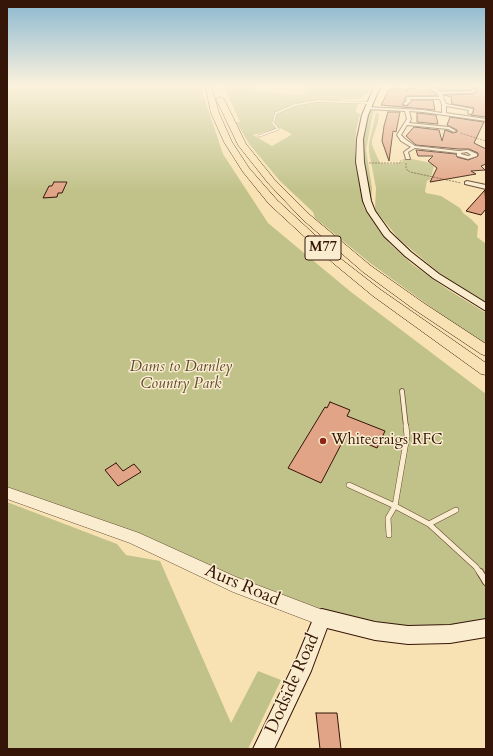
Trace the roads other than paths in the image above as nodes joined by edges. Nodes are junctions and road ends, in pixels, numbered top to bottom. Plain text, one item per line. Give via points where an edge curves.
1 (218, 120) edge
2 (230, 120) edge
3 (274, 120) edge
4 (364, 120) edge
5 (408, 120) edge
6 (407, 124) junction
7 (454, 129) road end
8 (259, 136) dead end
9 (414, 147) junction
10 (459, 152) dead end
11 (408, 158) road end
12 (467, 183) road end
13 (486, 186) edge
14 (486, 308) edge
15 (486, 352) edge
16 (486, 370) edge
17 (402, 391) dead end
18 (349, 485) dead end
19 (7, 493) edge
20 (395, 506) junction
21 (456, 510) dead end
22 (429, 524) junction
23 (388, 535) dead end
24 (486, 582) edge
25 (322, 618) junction
26 (486, 628) edge
27 (263, 749) edge

1 - 16 highway, M77 via 228,142 246,170 277,206 337,261 377,293
2 - 15 highway, M77 via 242,145 264,173 319,229 367,269
3 - 8 lane via 278,130
4 - 14 main road via 360,151 371,211 387,234 408,254 436,276
5 - 6 street
6 - 7 street
6 - 9 street via 399,135
9 - 10 street
9 - 11 street via 406,152
12 - 13 street
17 - 20 lane via 408,436
18 - 20 lane
19 - 25 street, Aurs Road via 134,538 233,584
20 - 22 lane
20 - 23 lane via 388,518
21 - 22 lane
22 - 24 lane via 476,567
25 - 26 main road, Aurs Road via 375,631 408,635 450,634
25 - 27 main road, Dodside Road via 304,664

